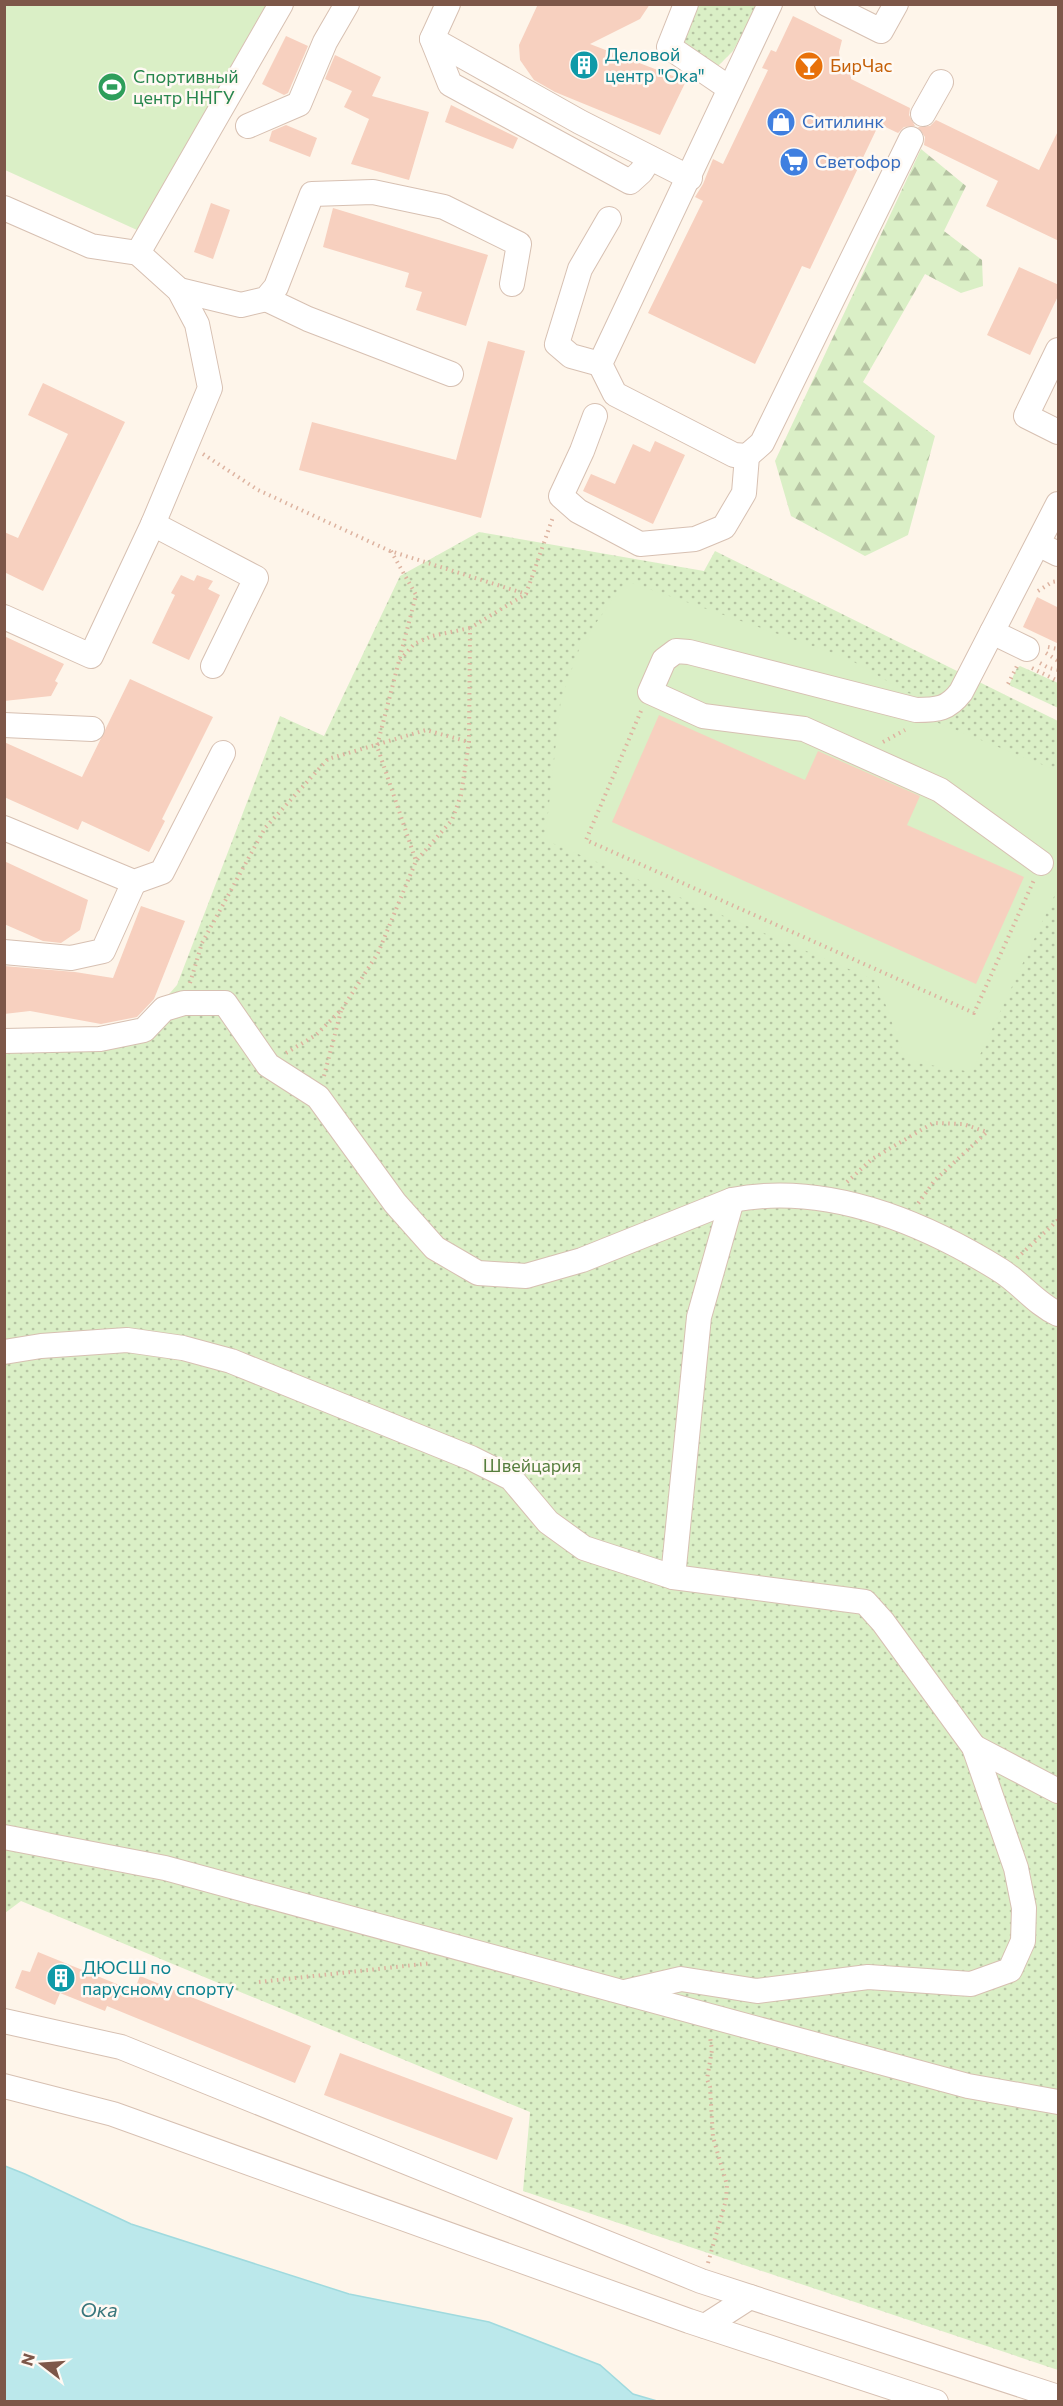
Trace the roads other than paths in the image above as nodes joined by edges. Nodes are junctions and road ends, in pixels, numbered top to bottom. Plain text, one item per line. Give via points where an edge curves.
1 (281, 4) edge
2 (347, 4) edge
3 (448, 4) edge
4 (686, 4) edge
5 (770, 4) edge
6 (827, 4) edge
7 (896, 4) edge
8 (941, 82) dead end
9 (729, 88) junction
10 (924, 114) dead end
11 (248, 126) dead end
12 (911, 139) dead end
13 (690, 178) junction
14 (4, 208) edge
15 (609, 219) dead end
16 (138, 253) junction
17 (512, 284) dead end
18 (178, 290) junction
19 (266, 299) junction
20 (1059, 350) edge
21 (600, 364) junction
22 (451, 374) dead end
23 (595, 416) dead end
24 (1059, 432) edge
25 (747, 456) junction
26 (1059, 504) edge
27 (153, 524) junction
28 (1048, 549) edge
29 (4, 617) edge
30 (992, 632) junction
31 (1034, 646) road end
32 (213, 666) dead end
33 (4, 725) edge
34 (92, 729) dead end
35 (223, 753) dead end
36 (4, 828) edge
37 (1041, 863) road end
38 (134, 882) junction
39 (4, 952) edge
40 (4, 1041) edge
41 (732, 1200) junction
42 (1059, 1314) edge
43 (4, 1352) edge
44 (673, 1577) junction
45 (974, 1747) junction
46 (1059, 1791) edge
47 (4, 1837) edge
48 (625, 1992) junction
49 (4, 2021) edge
50 (4, 2086) edge
51 (1059, 2102) edge
52 (750, 2297) junction
53 (705, 2326) junction
54 (1059, 2397) edge
55 (936, 2402) edge

1 - 16 lane
2 - 11 lane via 325,42 299,104
3 - 13 lane via 432,39
4 - 9 lane via 669,48
5 - 9 lane
6 - 7 lane via 881,32
8 - 10 lane
9 - 13 lane
12 - 25 lane via 762,443
13 - 21 lane
14 - 16 lane via 91,246
15 - 21 lane via 580,269 557,344 571,356
16 - 18 lane
17 - 19 lane via 519,244 444,207 374,192 312,194 276,287
18 - 19 lane via 242,305
18 - 27 lane via 197,324 210,388
19 - 22 lane
20 - 24 lane via 1026,416
21 - 25 lane via 615,394 734,455
23 - 25 lane via 561,496 578,511 640,544 695,539 723,527 744,493
26 - 28 lane
27 - 29 lane via 91,656
27 - 32 lane via 256,578
28 - 30 lane
30 - 31 lane
30 - 37 lane via 961,692 951,704 933,710 916,710 676,651 664,660 650,692 703,716 804,729 940,790
33 - 34 lane
35 - 38 lane via 162,872
36 - 38 lane
38 - 39 lane via 103,951 71,958
40 - 41 lane via 100,1039 144,1030 164,1009 184,1003 225,1003 268,1065 318,1097 395,1203 435,1248 478,1273 526,1276 582,1260
41 - 42 lane via 758,1195 830,1198 906,1220 1002,1271
41 - 44 lane via 699,1317
43 - 44 lane via 127,1340 183,1348 231,1361 471,1458 510,1478 548,1522 584,1548
44 - 45 lane via 865,1602
45 - 46 lane
45 - 48 lane via 1016,1869 1024,1908 1023,1941 1010,1970 971,1983 868,1977 757,1991 681,1979
47 - 48 lane via 165,1868
48 - 51 lane via 969,2086
49 - 52 lane via 121,2047
50 - 53 lane via 112,2114
52 - 53 lane
52 - 54 lane
53 - 55 lane

